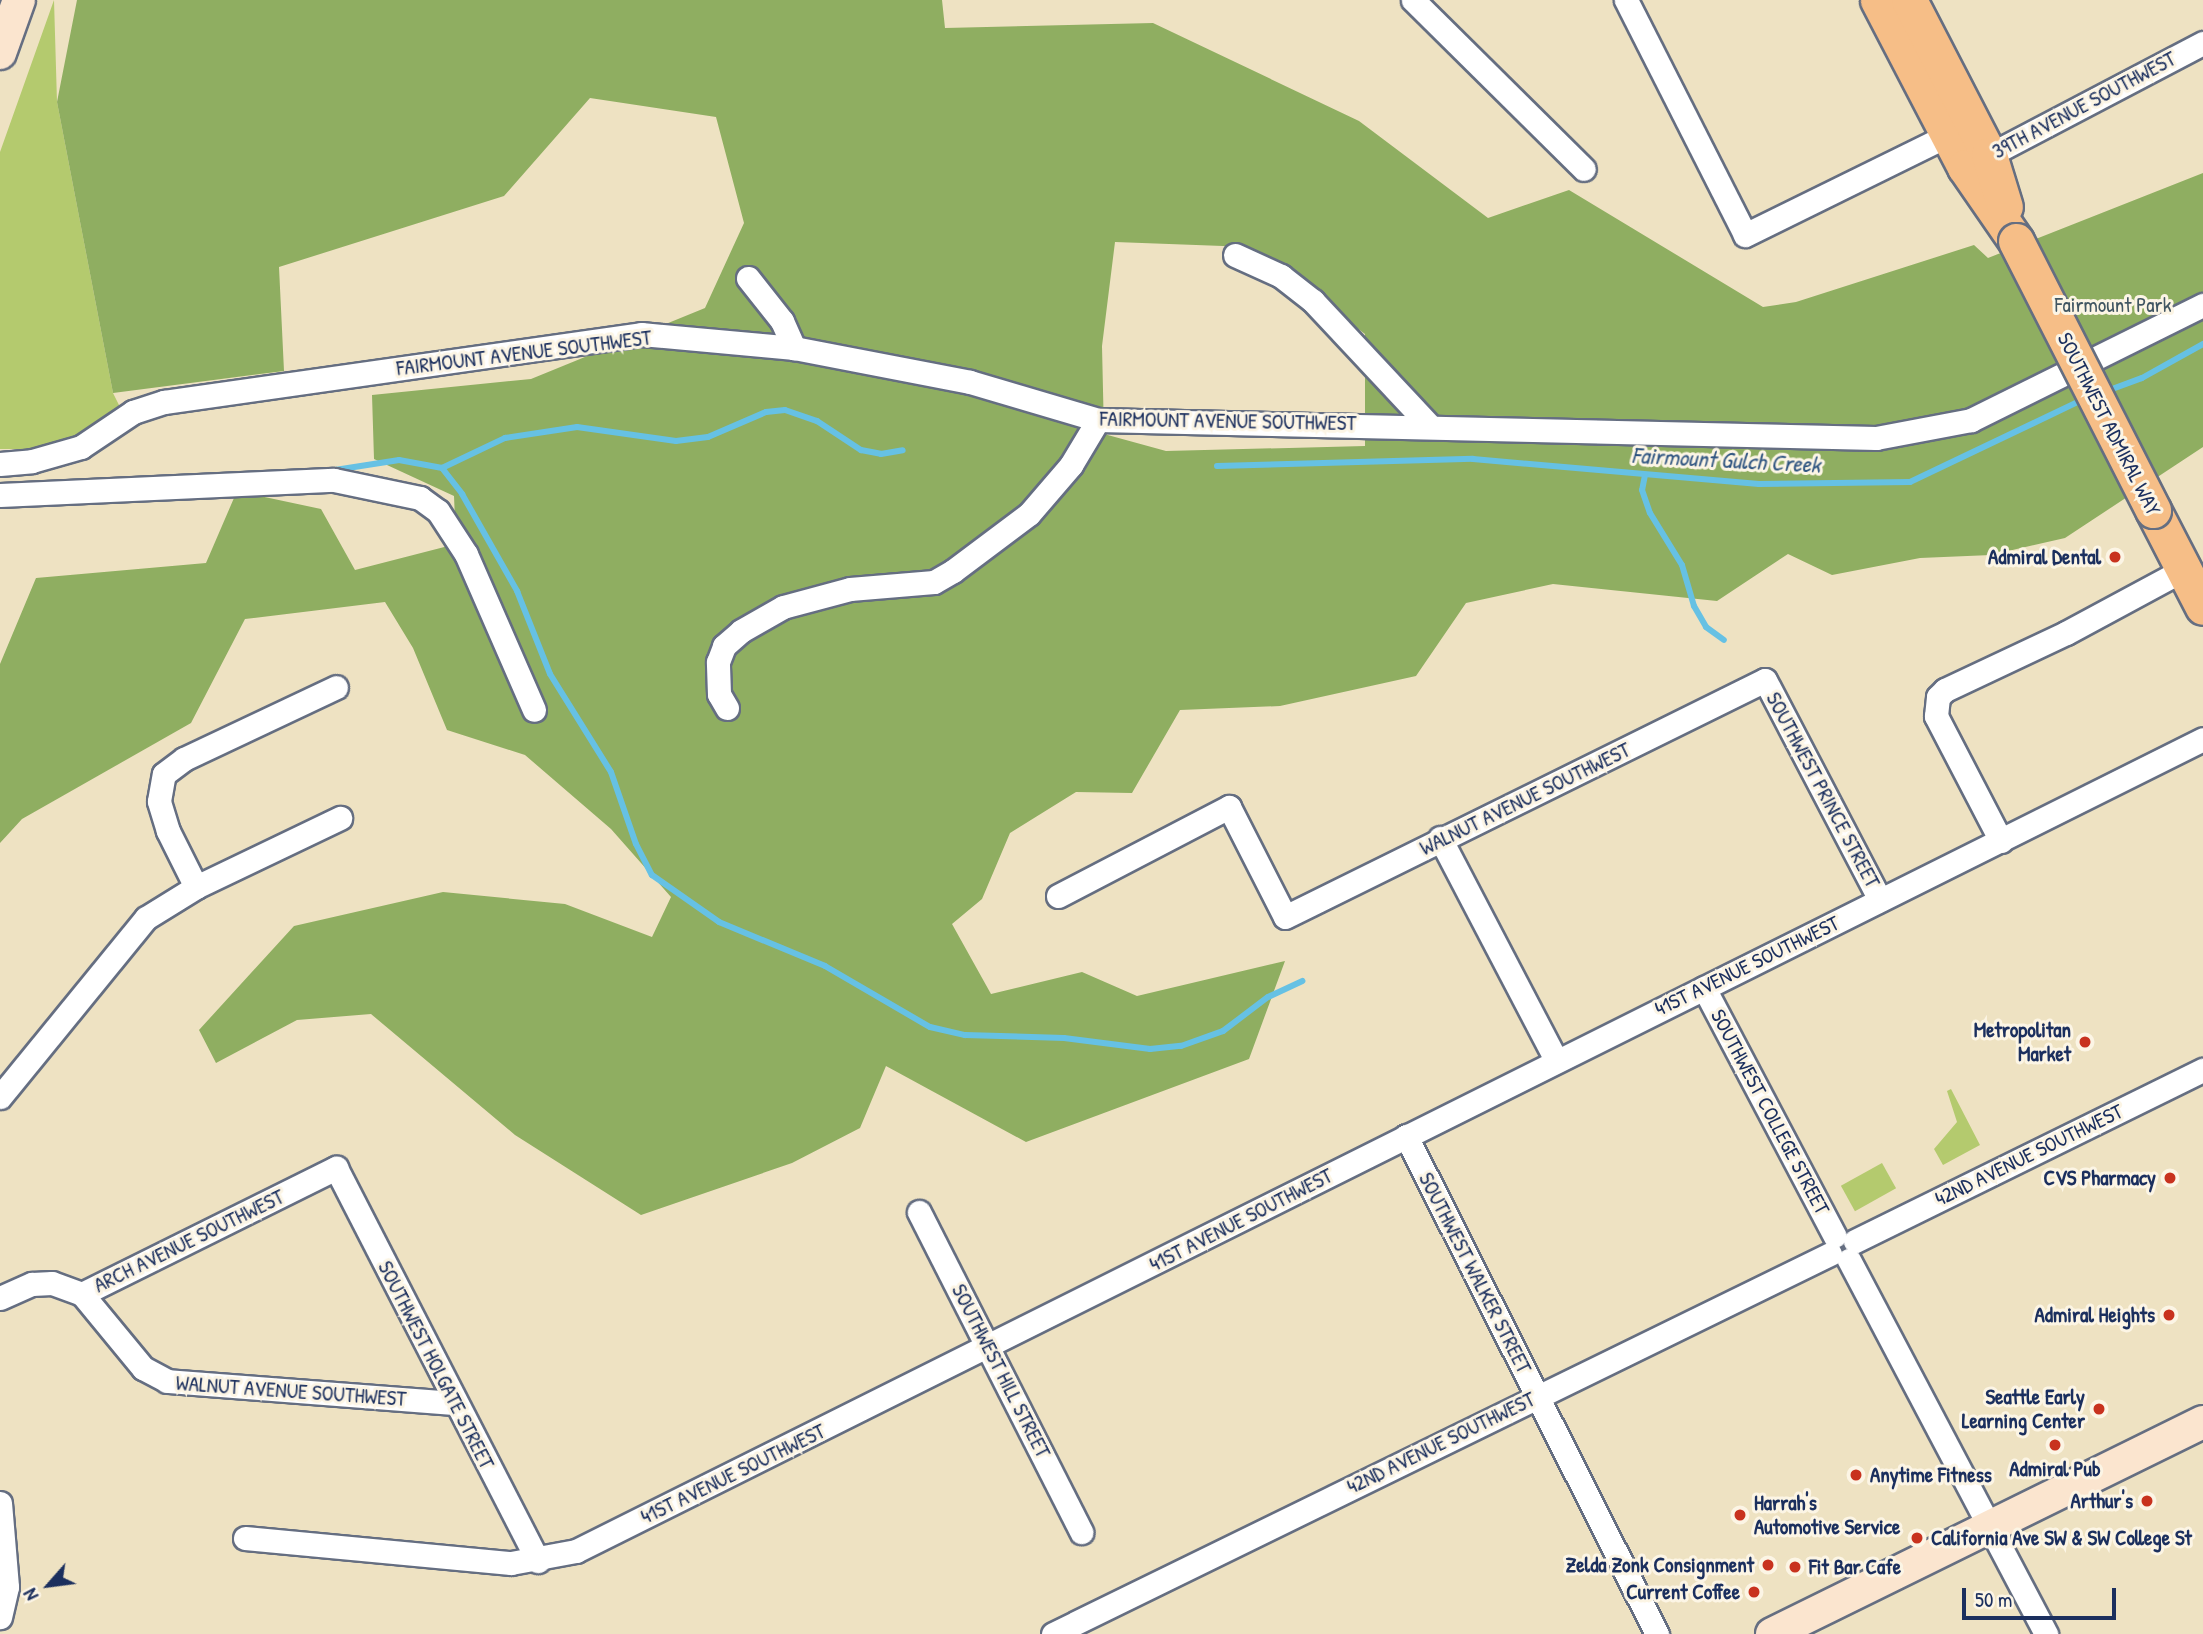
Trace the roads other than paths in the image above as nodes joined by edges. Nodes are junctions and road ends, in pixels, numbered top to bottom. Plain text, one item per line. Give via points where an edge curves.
1 (19, 0) edge
2 (1413, 0) edge
3 (1626, 0) edge
4 (1878, 0) edge
5 (1909, 0) edge
6 (2203, 43) edge
7 (0, 53) edge
8 (1960, 129) junction
9 (1977, 161) junction
10 (1584, 169) dead end
11 (1235, 255) dead end
12 (748, 278) dead end
13 (2203, 305) edge
14 (794, 348) junction
15 (1098, 420) junction
16 (1429, 425) junction
17 (0, 464) edge
18 (0, 495) edge
19 (2196, 590) edge
20 (1765, 680) joint
21 (336, 687) dead end
22 (727, 708) dead end
23 (534, 710) dead end
24 (2203, 739) edge
25 (340, 818) dead end
26 (1440, 838) junction
27 (2001, 841) junction
28 (196, 887) junction
29 (1058, 896) dead end
30 (1880, 900) junction
31 (1704, 988) junction
32 (1556, 1060) junction
33 (2203, 1070) edge
34 (0, 1097) edge
35 (1406, 1136) junction
36 (336, 1168) joint
37 (919, 1212) dead end
38 (1842, 1248) junction
39 (82, 1294) junction
40 (0, 1298) edge
41 (989, 1348) junction
42 (1536, 1396) junction
43 (455, 1404) junction
44 (2203, 1422) edge
45 (0, 1503) edge
46 (1989, 1528) junction
47 (1081, 1531) dead end
48 (245, 1538) dead end
49 (538, 1561) junction
50 (0, 1617) edge
51 (1054, 1634) edge
52 (1657, 1634) edge
53 (1772, 1634) edge
54 (2046, 1634) edge

1 - 7 main road
2 - 10 street
3 - 8 street via 1745,235
4 - 8 main road, SOUTHWEST ADMIRAL WAY
5 - 8 main road, SOUTHWEST ADMIRAL WAY
6 - 9 street, 39TH AVENUE SOUTHWEST
8 - 9 main road, SOUTHWEST ADMIRAL WAY
9 - 19 main road, SOUTHWEST ADMIRAL WAY, bridge
11 - 16 street via 1270,269 1313,301
12 - 14 street via 786,327
13 - 16 street, FAIRMOUNT AVENUE SOUTHWEST via 1971,420 1924,432 1876,438
14 - 15 street, FAIRMOUNT AVENUE SOUTHWEST via 970,382
14 - 17 street, FAIRMOUNT AVENUE SOUTHWEST via 641,334 164,401 138,410 81,447 32,461
15 - 16 street, FAIRMOUNT AVENUE SOUTHWEST
15 - 22 street via 1071,465 1029,514 953,571 934,582 850,589 783,607 741,631 724,646 718,662 719,694
18 - 23 street via 334,480 420,498 438,511 466,554
19 - 27 street via 2066,633 1945,690 1935,705 1936,716
20 - 26 street, WALNUT AVENUE SOUTHWEST via 1568,780
20 - 30 street, SOUTHWEST PRINCE STREET
21 - 28 street via 174,765 164,774 158,789 168,831
24 - 27 street, 41ST AVENUE SOUTHWEST
25 - 28 street
26 - 29 street, WALNUT AVENUE SOUTHWEST via 1285,917 1229,807
26 - 32 street
27 - 30 street, 41ST AVENUE SOUTHWEST
28 - 34 street via 146,918
30 - 31 street, 41ST AVENUE SOUTHWEST
31 - 32 street, 41ST AVENUE SOUTHWEST
31 - 38 street, SOUTHWEST COLLEGE STREET
32 - 35 street, 41ST AVENUE SOUTHWEST
33 - 38 street, 42ND AVENUE SOUTHWEST
35 - 41 street, 41ST AVENUE SOUTHWEST
35 - 42 street, SOUTHWEST WALKER STREET
36 - 39 street, ARCH AVENUE SOUTHWEST
36 - 43 street, SOUTHWEST HOLGATE STREET
37 - 41 street, SOUTHWEST HILL STREET
38 - 42 street, 42ND AVENUE SOUTHWEST
38 - 46 street, SOUTHWEST COLLEGE STREET
39 - 40 street, ARCH AVENUE SOUTHWEST via 52,1283 32,1284
39 - 43 street, WALNUT AVENUE SOUTHWEST via 144,1368 167,1381
41 - 47 street, SOUTHWEST HILL STREET
41 - 49 street, 41ST AVENUE SOUTHWEST via 576,1551
42 - 51 street, 42ND AVENUE SOUTHWEST
42 - 52 street, SOUTHWEST WALKER STREET
43 - 49 street, SOUTHWEST HOLGATE STREET
44 - 46 main road
45 - 50 street via 7,1587
46 - 53 main road
46 - 54 street, SOUTHWEST COLLEGE STREET
48 - 49 street, 41ST AVENUE SOUTHWEST via 511,1563

